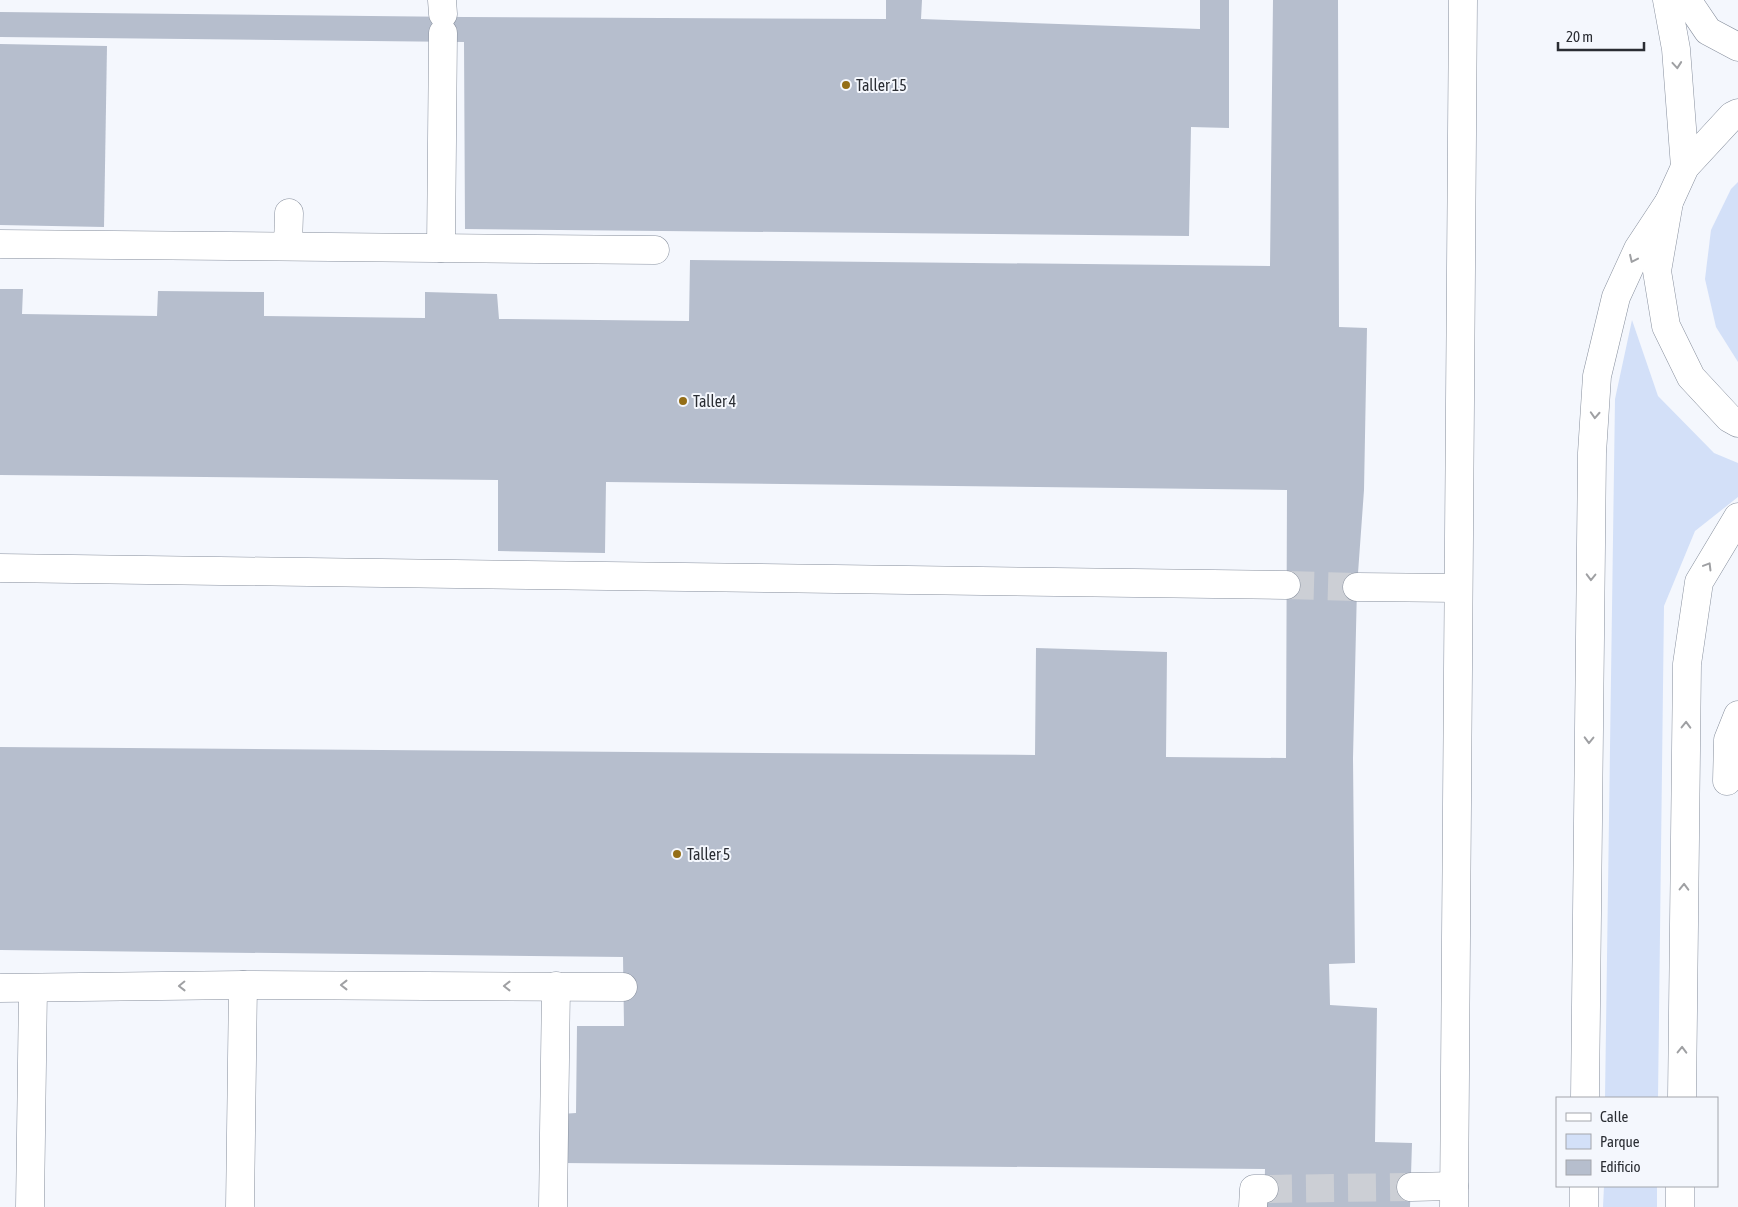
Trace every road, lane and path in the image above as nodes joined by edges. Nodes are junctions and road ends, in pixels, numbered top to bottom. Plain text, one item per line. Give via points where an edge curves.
1 (1463, 0) edge
2 (1667, 0) edge
3 (1687, 0) edge
4 (443, 16) edge
5 (1738, 47) edge
6 (1738, 113) edge
7 (1685, 167) junction
8 (1668, 202) junction
9 (289, 213) dead end
10 (0, 244) edge
11 (288, 246) junction
12 (441, 248) junction
13 (655, 250) dead end
14 (1738, 423) edge
15 (1738, 517) edge
16 (0, 568) edge
17 (1286, 585) tunnel mouth
18 (1357, 587) tunnel mouth
19 (1458, 588) junction
20 (1738, 715) edge
21 (1686, 781) junction
22 (1732, 781) edge
23 (243, 985) junction
24 (556, 986) junction
25 (623, 987) dead end
26 (0, 988) edge
27 (33, 989) junction
28 (1585, 1097) edge
29 (1682, 1097) edge
30 (1411, 1187) tunnel mouth
31 (1584, 1187) edge
32 (1680, 1187) edge
33 (1454, 1197) edge
34 (30, 1207) edge
35 (240, 1207) edge
36 (553, 1207) edge
37 (1584, 1207) edge
38 (1680, 1207) edge

1 - 19 street
2 -> 7 street via 1676,49
3 - 5 street via 1708,31
4 - 12 street
6 - 7 street
7 - 8 street
8 - 14 street via 1657,271 1666,326 1691,377 1729,418
8 -> 28 street via 1638,249 1616,297 1597,376 1592,453
9 - 11 street
10 - 11 street
11 - 12 street
12 - 13 street
21 -> 15 street via 1687,664 1699,582
16 - 17 street
18 - 19 street
19 - 33 street
20 - 22 street via 1728,740
21 - 22 street
29 -> 21 street
24 -> 23 street
23 -> 27 street
23 - 35 street
24 - 25 street
24 - 36 street
26 - 27 street
27 - 34 street
30 - 33 street
31 - 37 street
32 - 38 street

